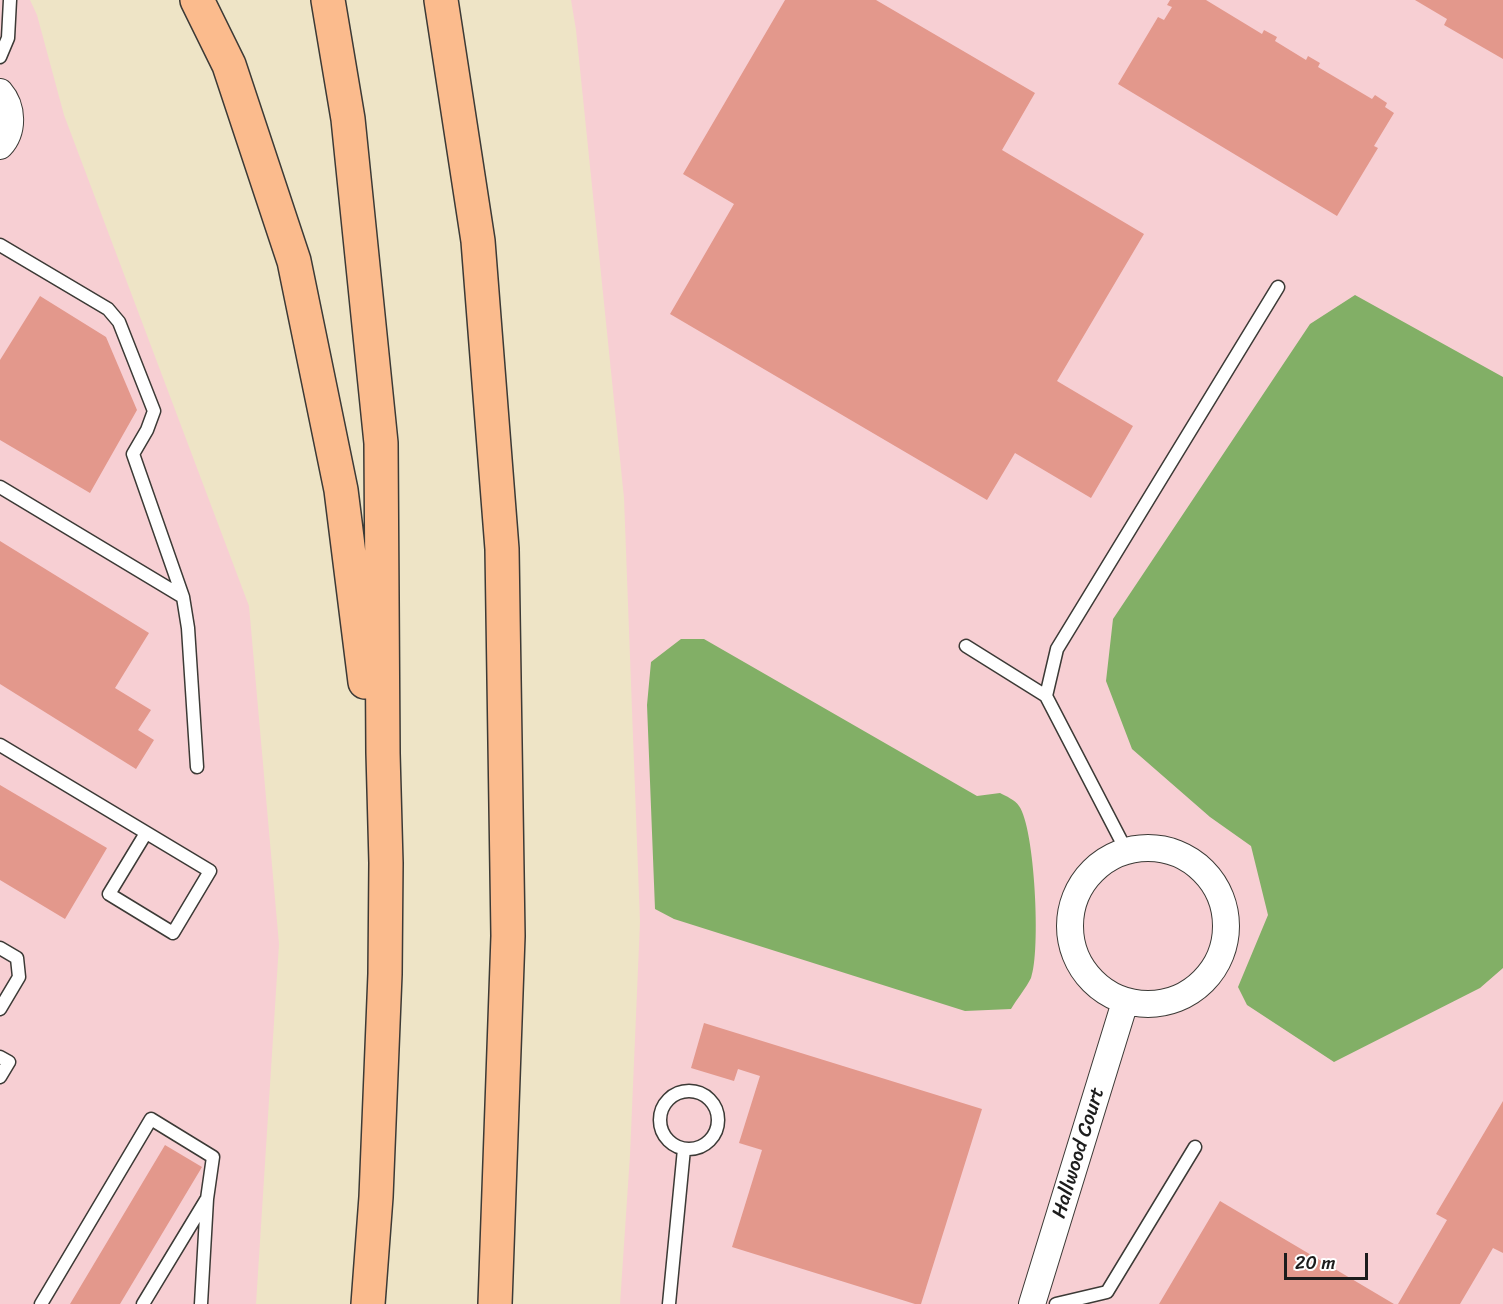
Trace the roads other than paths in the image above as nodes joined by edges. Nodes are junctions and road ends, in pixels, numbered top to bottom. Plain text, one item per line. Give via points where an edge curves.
1 (10, 0) edge
2 (196, 0) edge
3 (328, 0) edge
4 (441, 0) edge
5 (0, 57) edge
6 (0, 92) edge
7 (0, 146) edge
8 (0, 245) edge
9 (1278, 286) dead end
10 (0, 487) edge
11 (183, 597) junction
12 (966, 646) dead end
13 (1046, 696) junction
14 (0, 745) edge
15 (383, 753) junction
16 (197, 767) dead end
17 (146, 833) junction
18 (1127, 852) junction
19 (0, 948) edge
20 (1125, 1002) junction
21 (0, 1009) edge
22 (0, 1057) edge
23 (0, 1077) edge
24 (1195, 1147) dead end
25 (684, 1149) junction
26 (207, 1198) junction
27 (41, 1304) edge
28 (143, 1304) edge
29 (201, 1304) edge
30 (368, 1304) edge
31 (495, 1304) edge
32 (669, 1304) edge
33 (1032, 1304) edge
34 (1056, 1304) edge

1 - 5 lane via 8,38
2 - 15 highway via 229,65 294,261 341,490 370,721
3 - 15 highway via 348,118 381,443
4 - 31 highway via 478,241 502,549 508,936
6 - 7 street via 9,109 10,125
8 - 11 lane via 108,309 119,322 154,411 133,454
9 - 13 lane via 1058,649
10 - 11 lane
11 - 16 lane
12 - 13 lane
13 - 18 lane
14 - 17 lane
15 - 30 highway via 385,974
17 - 17 lane via 210,871 173,933 109,894
18 - 20 street via 1110,856 1086,876 1072,904 1069,934 1078,963 1091,980
18 - 20 street via 1140,848 1171,851 1198,865 1218,889 1227,919 1224,949 1210,977 1186,996 1156,1005
19 - 21 lane via 17,958 19,977
20 - 33 street, Hallwood Court
22 - 23 lane via 9,1062
24 - 34 lane via 1107,1292
25 - 25 lane via 706,1145 718,1125 714,1104 695,1092 673,1096 660,1114 665,1137
25 - 32 lane
26 - 27 lane via 213,1157 151,1119
26 - 28 lane
26 - 29 lane

